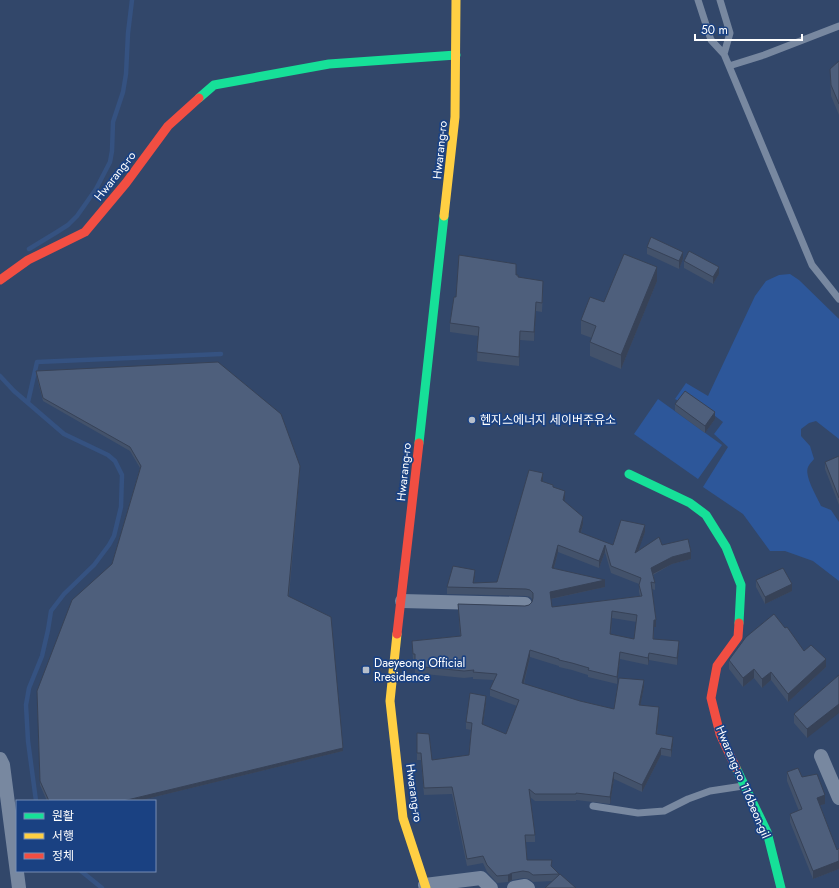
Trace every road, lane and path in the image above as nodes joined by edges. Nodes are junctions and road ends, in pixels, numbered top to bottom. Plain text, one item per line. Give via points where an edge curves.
1 (456, 0) edge
2 (698, 0) edge
3 (720, 0) edge
4 (839, 26) edge
5 (724, 54) junction
6 (456, 55) junction
7 (729, 66) junction
8 (0, 280) edge
9 (839, 299) edge
10 (629, 474) dead end
11 (402, 601) junction
12 (525, 604) edge
13 (821, 756) dead end
14 (0, 759) edge
15 (745, 786) junction
16 (839, 798) edge
17 (593, 806) dead end
18 (16, 865) edge
19 (17, 872) edge
20 (426, 887) edge
21 (19, 888) edge
22 (491, 888) edge
23 (514, 888) edge
24 (528, 888) edge
25 (781, 888) edge

1 - 6 street, Hwarang-ro
2 - 5 lane via 711,40
3 - 5 lane via 730,33
4 - 7 lane
5 - 7 lane
6 - 8 street, Hwarang-ro via 329,64 214,85 168,126 126,183 85,232 28,260
6 - 11 street, Hwarang-ro via 456,117
7 - 9 lane via 812,265
10 - 15 street, Hwarang-ro 116beon-gil via 690,504 706,516 726,547 741,585 738,637 717,666 711,698 720,734
11 - 12 street
11 - 20 street, Hwarang-ro via 390,701 403,818
13 - 16 street
14 - 18 street via 3,765
15 - 17 lane via 710,791 664,812 638,814
15 - 25 street, Hwarang-ro 116beon-gil via 767,832
19 - 21 street
20 - 22 street via 481,878
23 - 24 street

